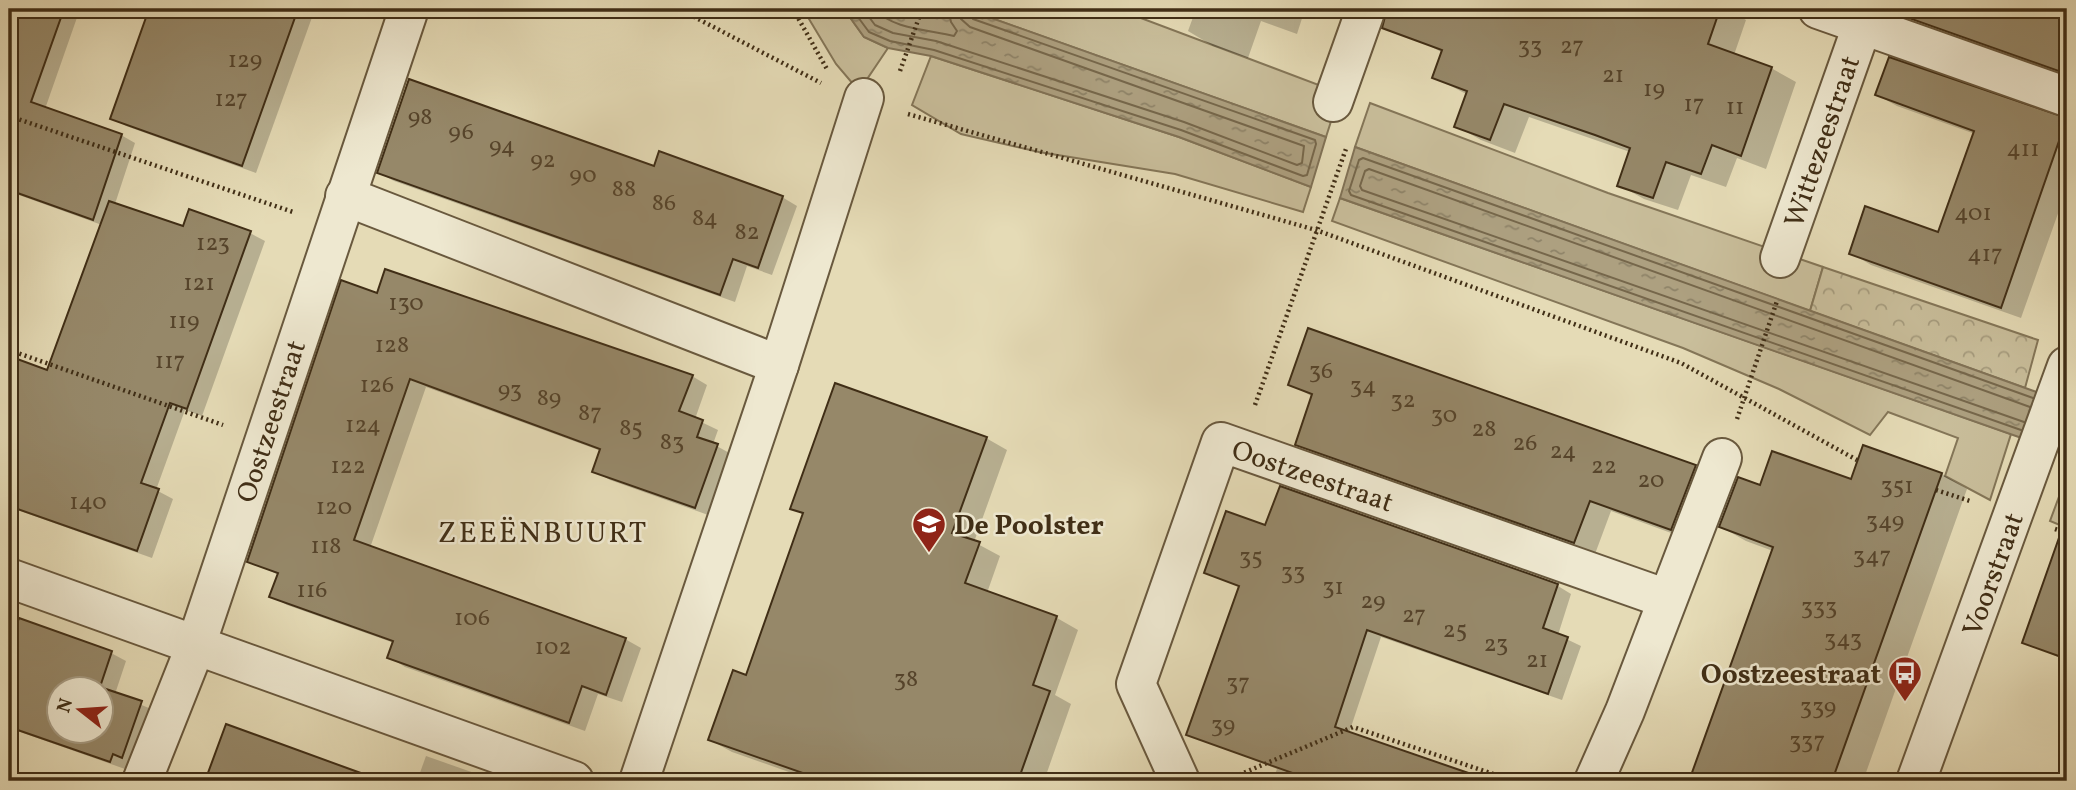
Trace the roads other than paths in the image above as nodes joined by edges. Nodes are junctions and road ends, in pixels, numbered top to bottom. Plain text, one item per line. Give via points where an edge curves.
1 (409, 9) edge
2 (1366, 9) edge
3 (1818, 9) edge
4 (1865, 17) edge
5 (852, 96) road end
6 (2067, 97) edge
7 (1333, 103) dead end
8 (339, 211) junction
9 (1780, 275) road end
10 (779, 365) junction
11 (2065, 371) edge
12 (1722, 458) road end
13 (9, 578) edge
14 (1668, 598) junction
15 (196, 645) junction
16 (142, 781) edge
17 (574, 781) edge
18 (639, 781) edge
19 (1180, 781) edge
20 (1594, 781) edge
21 (1916, 781) edge

1 - 8 street, Oostzeestraat
2 - 7 street
3 - 4 street, Wittezeestraat
4 - 6 street, Wittezeestraat
4 - 9 street, Wittezeestraat
5 - 10 street
8 - 10 street
8 - 15 street, Oostzeestraat
10 - 18 street
11 - 21 street, Voorstraat
12 - 14 street
13 - 15 street
14 - 19 street, Oostzeestraat via 1221,442 1136,684
14 - 20 street
15 - 16 street, Oostzeestraat
15 - 17 street

